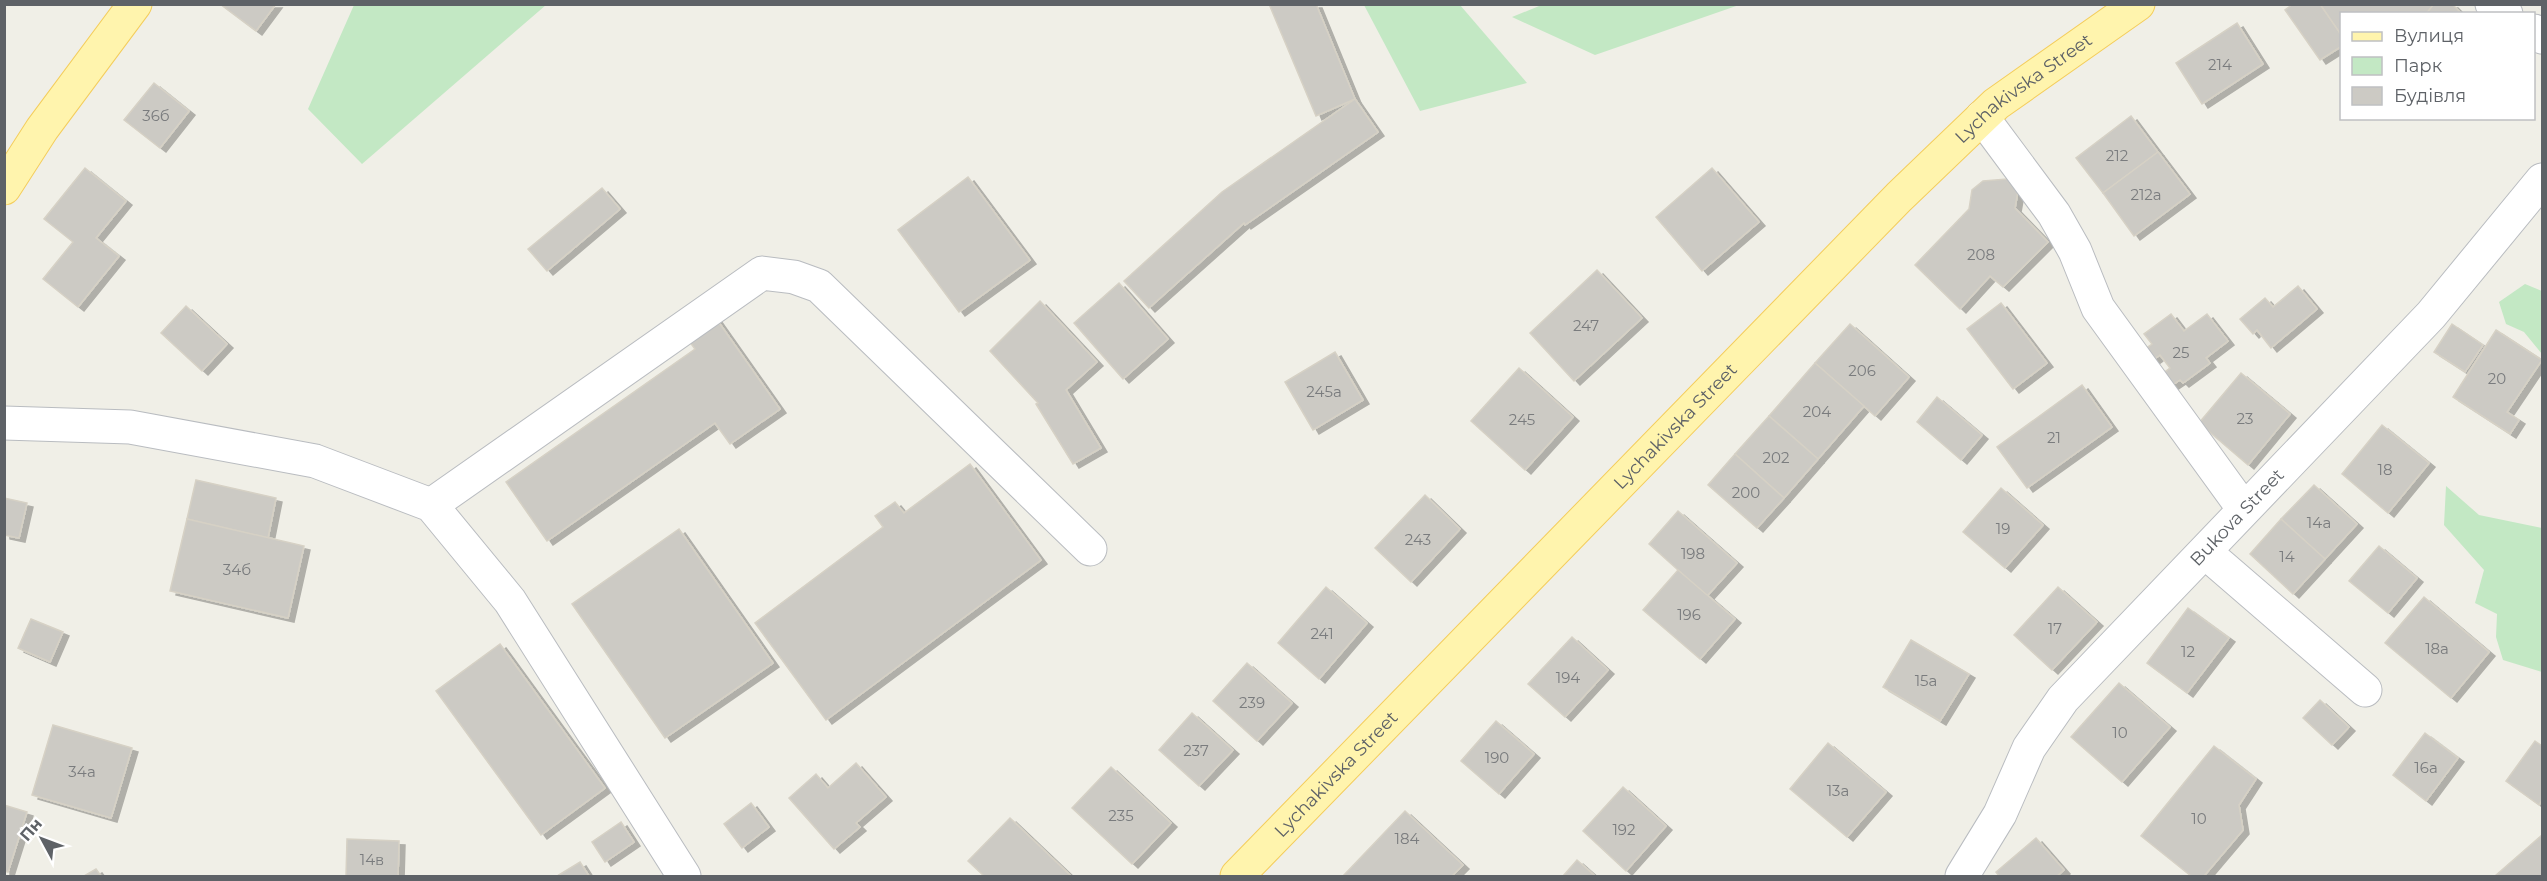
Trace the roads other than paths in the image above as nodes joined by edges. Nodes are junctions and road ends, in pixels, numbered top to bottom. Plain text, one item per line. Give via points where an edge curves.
1 (135, 4) edge
2 (2138, 4) edge
3 (1982, 117) junction
4 (2542, 180) edge
5 (4, 188) edge
6 (4, 423) edge
7 (430, 505) junction
8 (2243, 508) junction
9 (1090, 549) dead end
10 (2205, 552) junction
11 (2365, 690) dead end
12 (684, 876) edge
13 (1237, 876) edge
14 (1962, 876) edge

1 - 5 main road via 42,129
2 - 3 main road, Lychakivska Street
3 - 8 street via 2054,214 2075,251 2098,308
3 - 13 main road, Lychakivska Street via 1882,214
4 - 8 street, Bukova Street via 2431,315
6 - 7 street via 130,427 315,461
7 - 9 street via 762,273 794,277 819,286
7 - 12 street via 510,602
8 - 10 street, Bukova Street
10 - 11 street
10 - 14 street, Bukova Street via 2063,699 2029,748 2000,814

